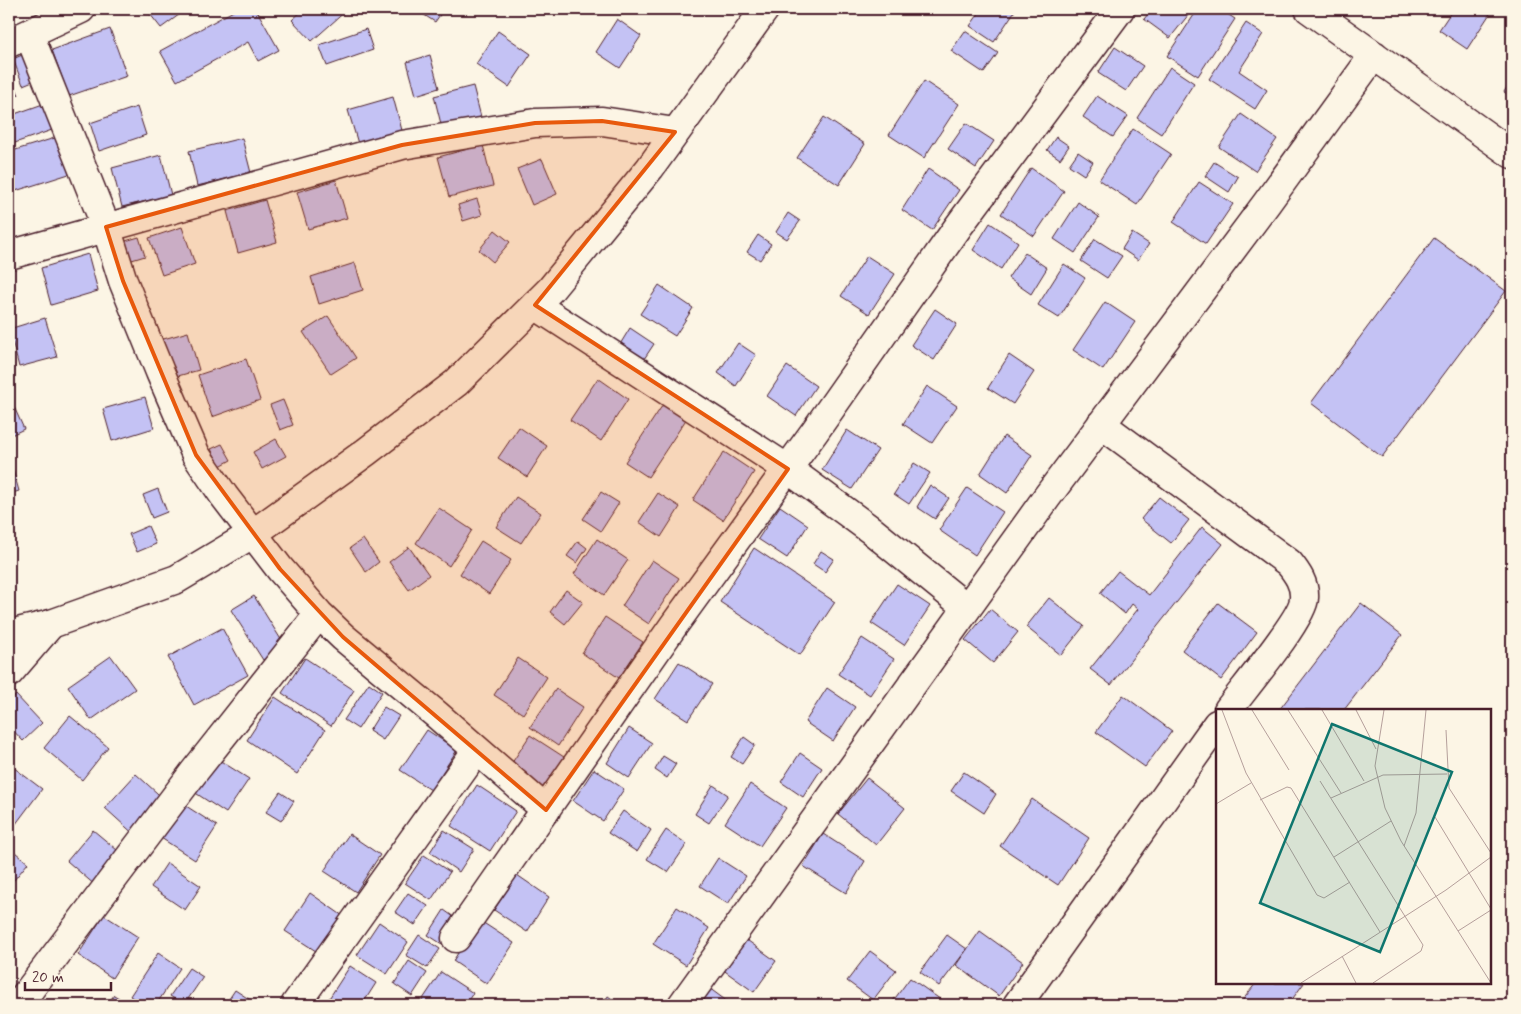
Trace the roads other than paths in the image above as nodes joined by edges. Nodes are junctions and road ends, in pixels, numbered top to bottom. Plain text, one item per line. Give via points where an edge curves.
1 (81, 9) edge
2 (765, 9) edge
3 (1120, 9) edge
4 (1309, 9) edge
5 (19, 39) edge
6 (1374, 55) junction
7 (676, 132) junction
8 (1512, 154) edge
9 (106, 227) junction
10 (9, 255) edge
11 (535, 305) junction
12 (1101, 424) junction
13 (788, 469) junction
14 (254, 533) junction
15 (967, 608) junction
16 (320, 614) junction
17 (51, 624) junction
18 (9, 634) edge
19 (9, 673) edge
20 (1229, 709) edge
21 (1216, 725) edge
22 (477, 750) junction
23 (546, 810) junction
24 (456, 938) dead end
25 (18, 1005) edge
26 (295, 1005) edge
27 (682, 1005) edge
28 (1017, 1005) edge

1 - 5 street
2 - 7 street
3 - 13 street via 958,228
4 - 6 street
5 - 9 street
6 - 8 street
6 - 12 street
7 - 9 street via 602,121 506,127 402,145
7 - 11 street
9 - 10 street
9 - 14 street via 123,281 196,455
11 - 13 street
11 - 14 street via 456,383
12 - 15 street
12 - 20 street via 1289,563 1300,579 1304,599 1290,628
13 - 15 street via 871,530
13 - 23 street via 674,625
14 - 16 street via 280,569
14 - 17 street via 176,579
15 - 27 street
16 - 22 street
16 - 25 street via 194,772
17 - 18 street
17 - 19 street
21 - 28 street
22 - 23 street
22 - 26 street
23 - 24 street

